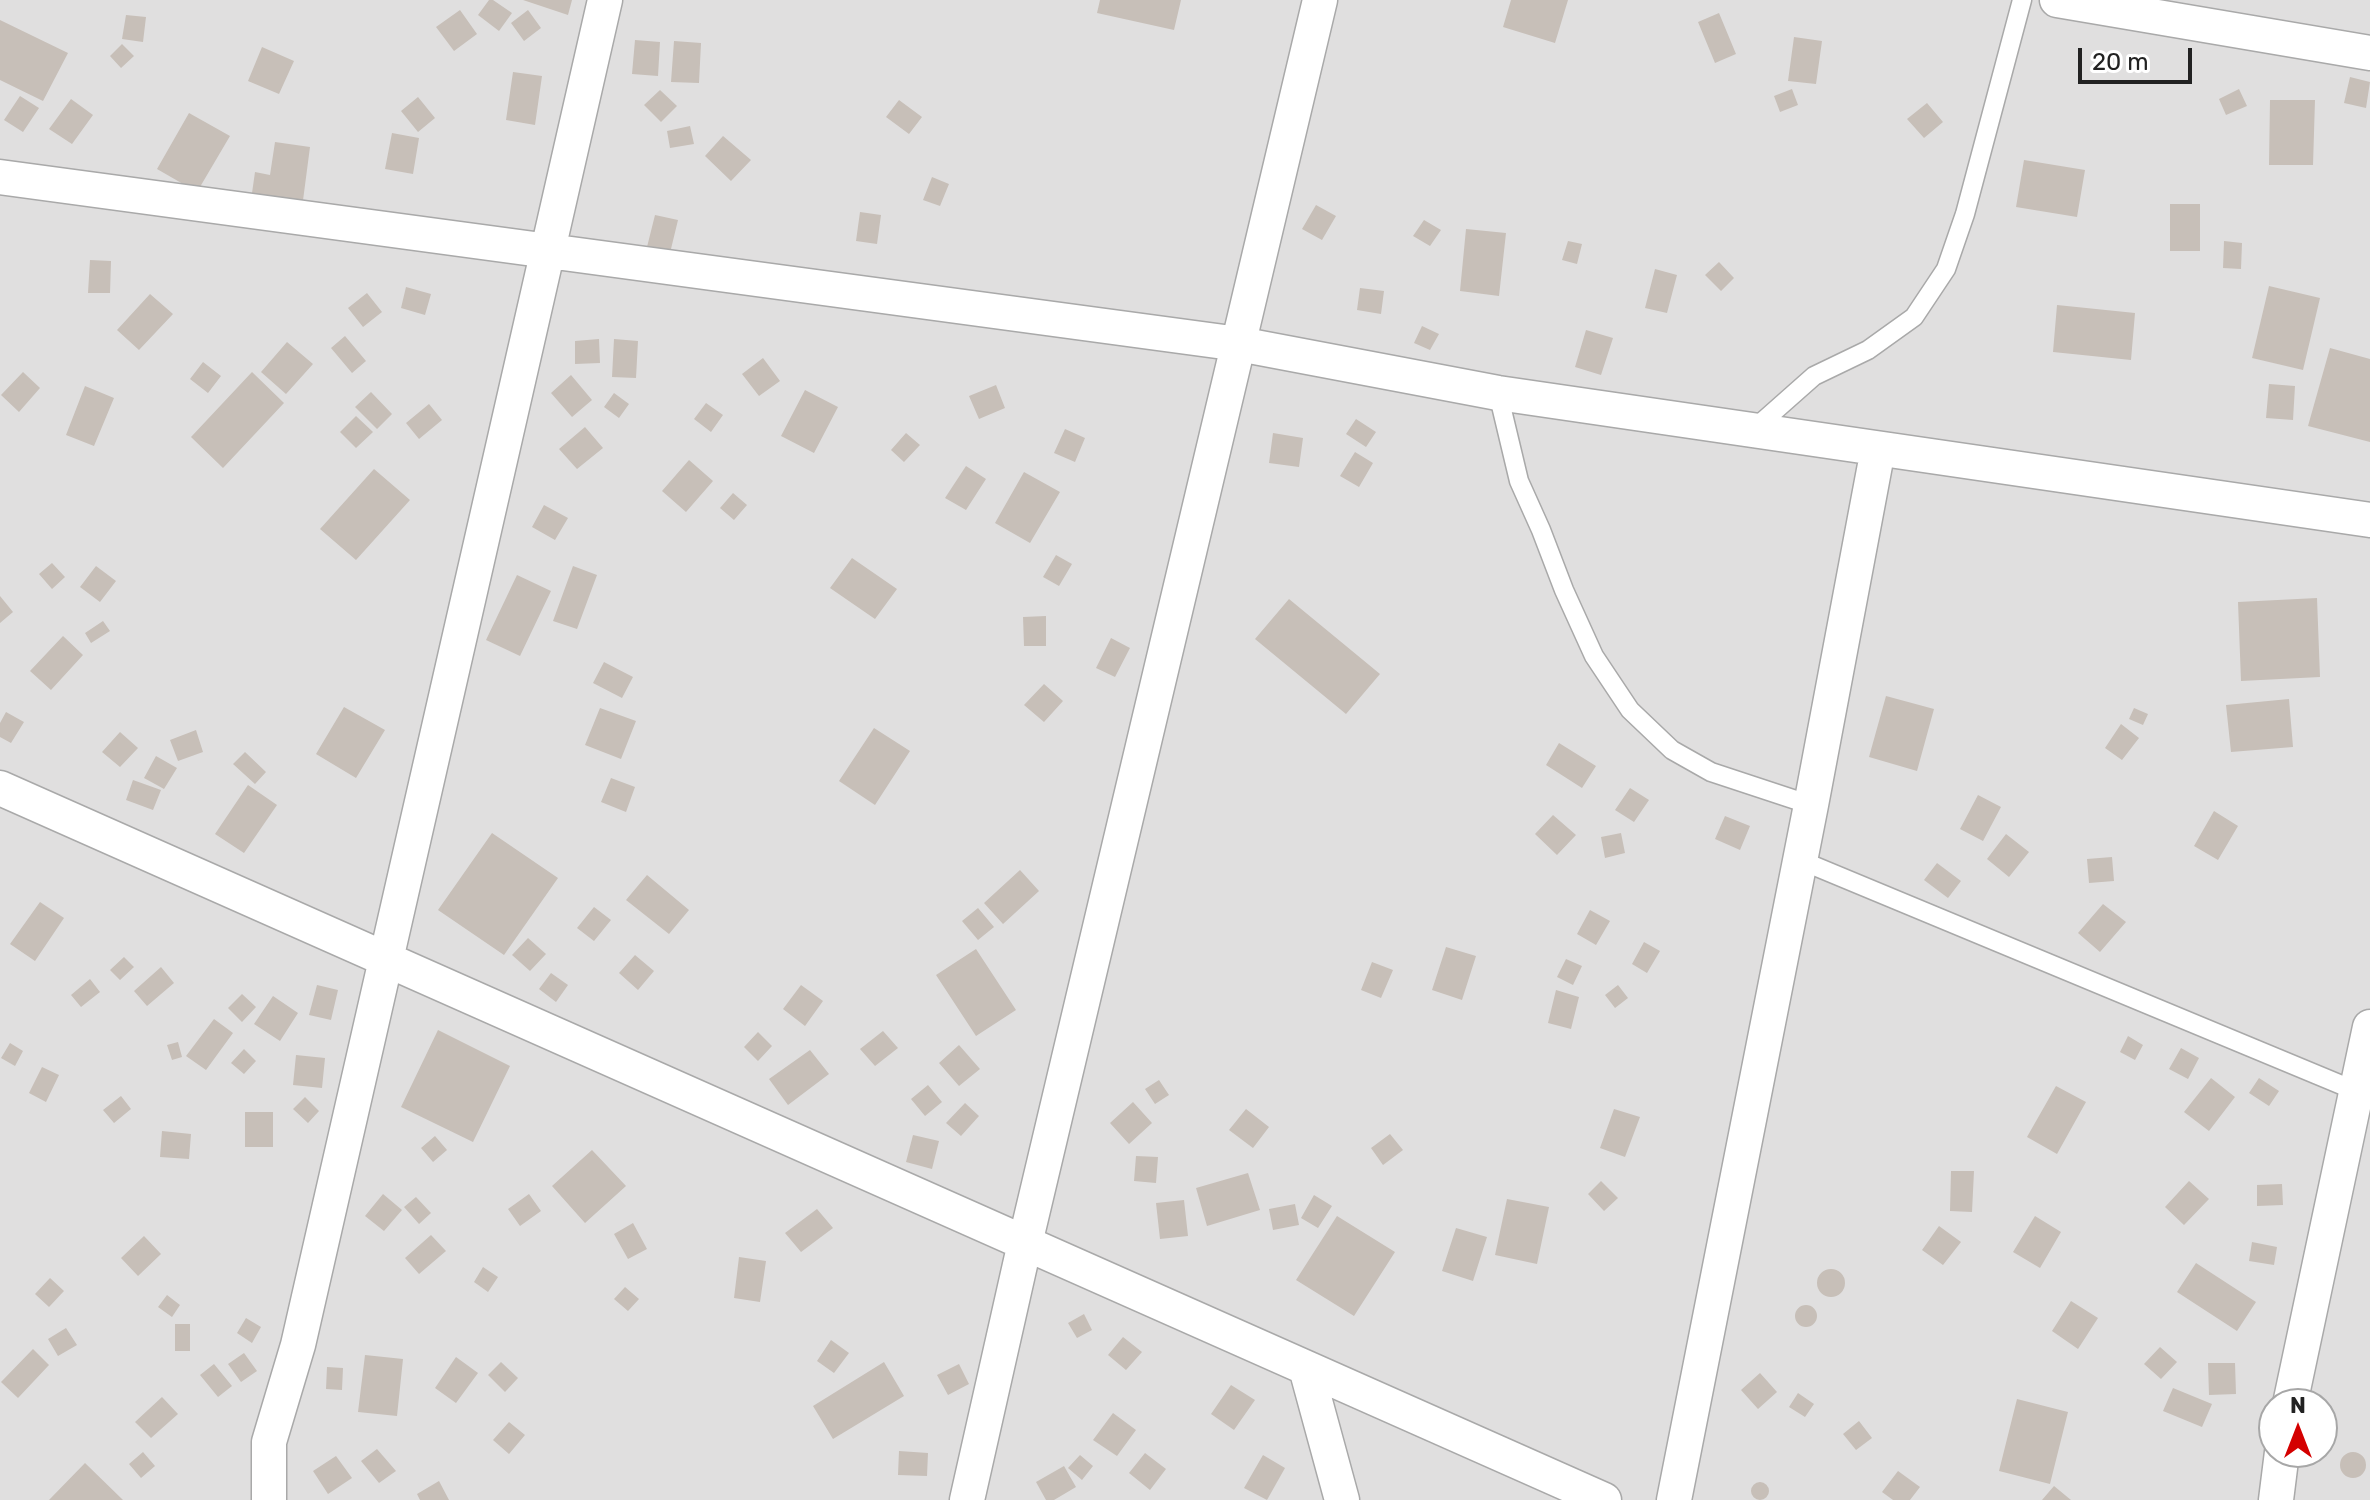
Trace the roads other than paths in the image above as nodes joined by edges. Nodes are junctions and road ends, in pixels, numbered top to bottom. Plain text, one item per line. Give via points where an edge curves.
1 (605, 0) edge
2 (1320, 0) edge
3 (2022, 0) edge
4 (2057, 0) edge
5 (2370, 53) edge
6 (0, 177) edge
7 (548, 251) junction
8 (1239, 344) junction
9 (1498, 393) junction
10 (1753, 430) junction
11 (1878, 449) junction
12 (2370, 520) edge
13 (0, 788) edge
14 (1811, 805) junction
15 (1800, 860) junction
16 (386, 959) junction
17 (2370, 1027) edge
18 (2363, 1100) edge
19 (1026, 1243) junction
20 (1306, 1368) junction
21 (2294, 1388) edge
22 (2280, 1468) edge
23 (269, 1500) edge
24 (967, 1500) edge
25 (1342, 1500) edge
26 (1604, 1500) edge
27 (1674, 1500) edge
28 (2276, 1500) edge

1 - 7 street
2 - 8 street
3 - 10 lane via 1946,269 1914,317 1868,350 1814,376
4 - 5 street
6 - 7 street
7 - 8 street
7 - 16 street
8 - 9 street
8 - 19 street
9 - 10 street
9 - 14 lane via 1519,481 1564,590 1594,656 1630,710 1672,750 1711,772
10 - 11 street
11 - 12 street
11 - 14 street
13 - 16 street
14 - 15 street
15 - 18 lane
15 - 27 street
16 - 19 street
16 - 23 street via 298,1345 269,1442
17 - 18 street
18 - 21 street
19 - 20 street
19 - 24 street
20 - 25 street
20 - 26 street
22 - 28 street

